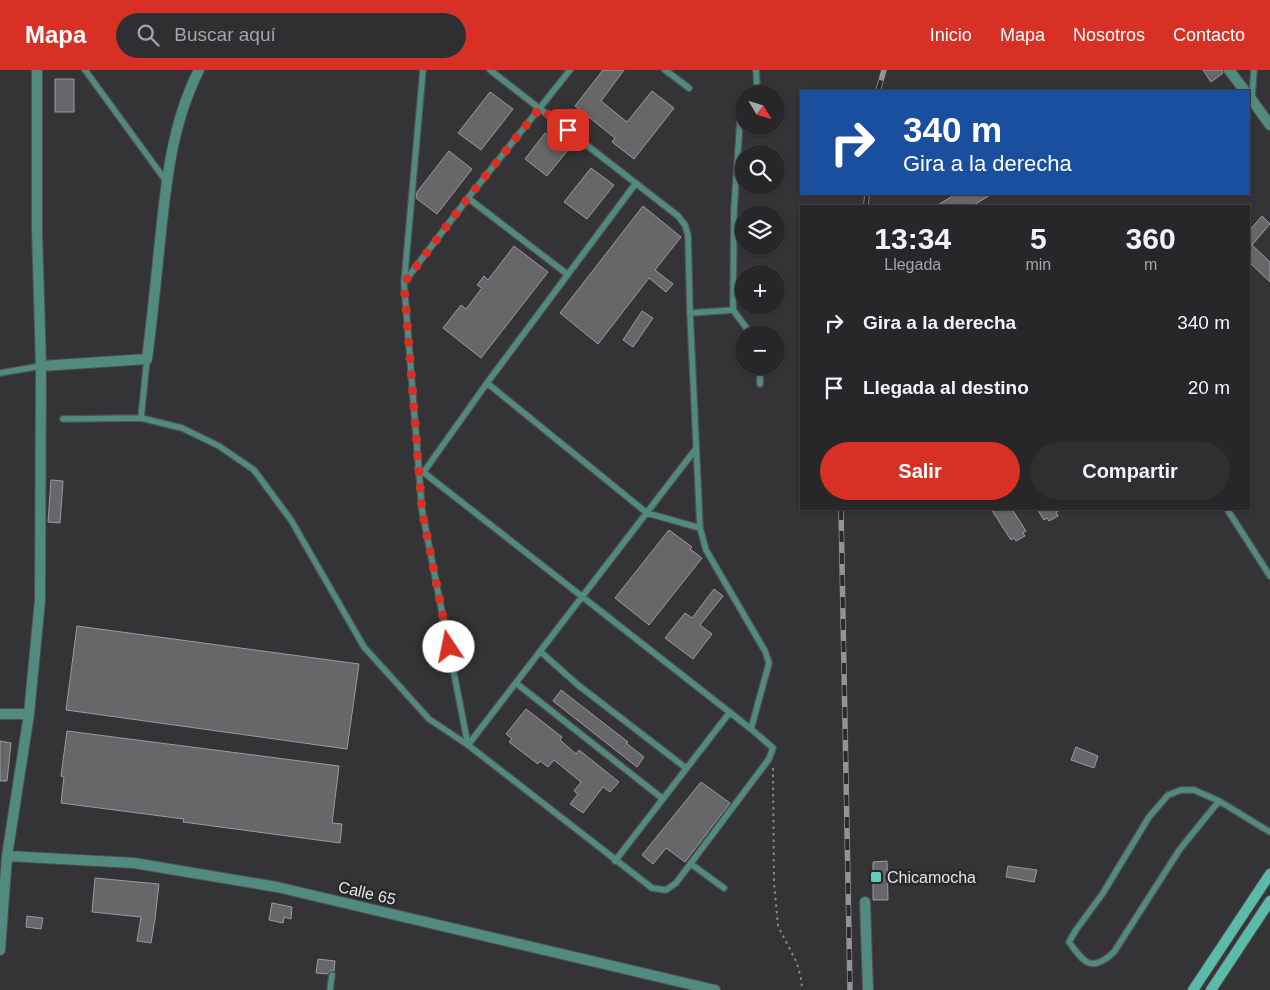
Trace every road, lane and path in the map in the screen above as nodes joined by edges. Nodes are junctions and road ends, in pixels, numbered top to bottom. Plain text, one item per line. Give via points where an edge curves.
1 (37, 70) edge
2 (85, 70) edge
3 (199, 70) edge
4 (423, 70) edge
5 (490, 70) edge
6 (570, 70) edge
7 (665, 70) edge
8 (756, 70) edge
9 (1229, 70) edge
10 (1254, 70) edge
11 (757, 85) edge
12 (689, 88) dead end
13 (1244, 90) edge
14 (1249, 90) edge
15 (1250, 99) edge
16 (540, 108) junction
17 (1270, 126) edge
18 (739, 135) edge
19 (166, 181) junction
20 (636, 183) junction
21 (468, 198) junction
22 (567, 274) junction
23 (404, 283) junction
24 (733, 310) junction
25 (690, 314) junction
26 (744, 325) edge
27 (147, 359) junction
28 (41, 366) junction
29 (0, 373) edge
30 (760, 375) edge
31 (487, 383) junction
32 (760, 384) dead end
33 (141, 418) junction
34 (63, 419) dead end
35 (696, 450) junction
36 (418, 468) junction
37 (423, 473) junction
38 (1228, 510) edge
39 (647, 513) junction
40 (700, 528) junction
41 (1270, 576) edge
42 (582, 597) junction
43 (541, 652) junction
44 (516, 683) junction
45 (730, 712) junction
46 (0, 714) edge
47 (29, 714) junction
48 (751, 729) junction
49 (468, 745) junction
50 (686, 768) junction
51 (773, 768) dead end
52 (663, 799) junction
53 (1219, 801) junction
54 (1270, 832) edge
55 (7, 856) junction
56 (615, 861) junction
57 (691, 864) junction
58 (1270, 874) edge
59 (724, 888) dead end
60 (1270, 901) edge
61 (865, 902) dead end
62 (0, 950) edge
63 (332, 975) dead end
64 (330, 990) edge
65 (715, 990) edge
66 (801, 990) edge
67 (868, 990) edge
68 (1192, 990) edge
69 (1211, 990) edge

1 - 28 street
2 - 19 lane
3 - 19 street via 181,110
4 - 23 lane
5 - 16 lane
6 - 16 lane
7 - 12 lane
8 - 11 lane
9 - 13 street
10 - 14 lane
15 - 17 street
16 - 20 lane
16 - 21 lane
18 - 24 lane via 734,209
19 - 27 street
20 - 22 lane
20 - 25 lane via 685,225
21 - 22 lane
21 - 23 lane
22 - 31 lane
23 - 36 lane
24 - 25 lane
24 - 26 lane
25 - 35 lane
27 - 28 street
27 - 33 lane
28 - 29 lane
28 - 47 street via 40,600
30 - 32 lane
31 - 37 lane
31 - 39 lane
33 - 34 lane
33 - 49 lane via 182,428 219,446 254,470 291,520 364,647 429,719
35 - 39 lane
35 - 40 lane
36 - 37 lane
36 - 49 lane via 422,510
37 - 42 lane
38 - 41 lane
39 - 40 lane
39 - 42 lane
40 - 48 lane via 706,550 769,663
42 - 43 lane
42 - 45 lane
43 - 44 lane
43 - 50 lane via 578,685
44 - 49 lane
44 - 52 lane
45 - 48 lane
45 - 50 lane
46 - 47 street
47 - 55 street
48 - 57 lane via 773,748 769,759
49 - 56 lane
50 - 52 lane
51 - 66 path via 774,884 778,926 797,963
52 - 56 lane
53 - 53 lane via 1194,790 1168,795 1149,817 1103,893 1076,930 1070,942 1082,959 1103,962 1114,952 1180,849
53 - 54 lane
55 - 62 street
55 - 65 street, Calle 65 via 134,864 277,887
56 - 57 lane via 652,888 666,890
57 - 59 lane
58 - 68 main road
60 - 69 main road
61 - 67 street
63 - 64 lane

